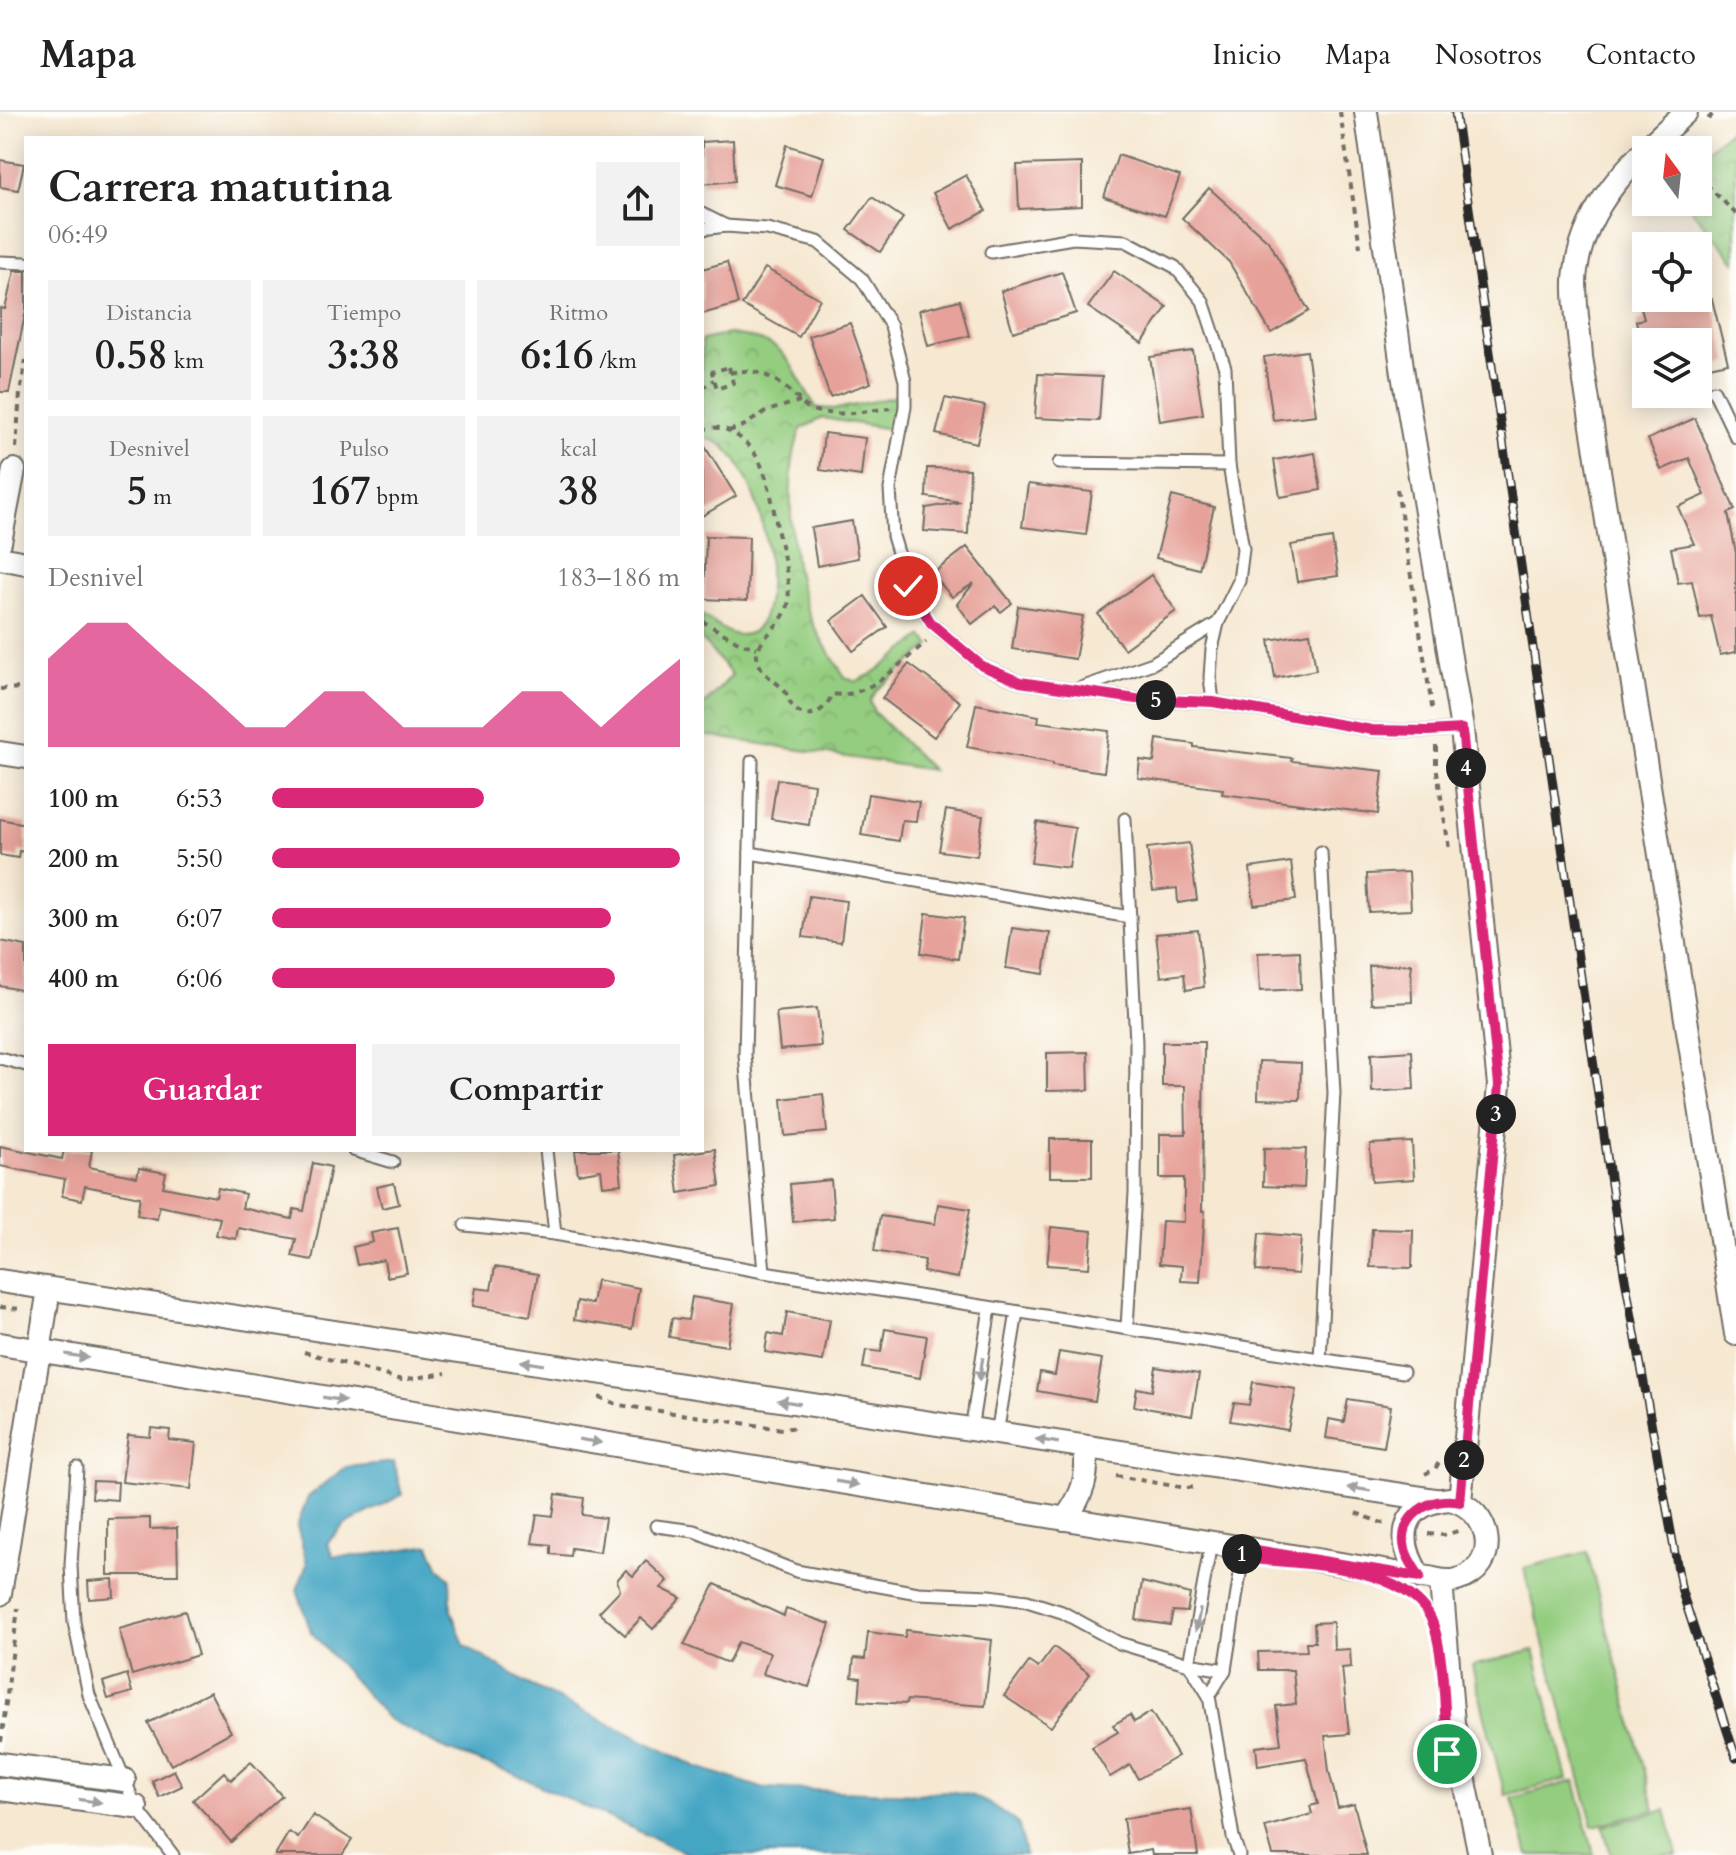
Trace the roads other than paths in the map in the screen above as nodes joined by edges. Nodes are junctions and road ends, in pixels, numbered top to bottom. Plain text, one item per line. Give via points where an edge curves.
1 (1366, 112) edge
2 (1686, 112) edge
3 (704, 215) edge
4 (726, 226) junction
5 (704, 229) edge
6 (991, 252) dead end
7 (0, 262) edge
8 (24, 263) edge
9 (1714, 391) dead end
10 (1736, 437) edge
11 (1059, 463) dead end
12 (1229, 465) junction
13 (14, 470) road end
14 (0, 542) edge
15 (0, 558) edge
16 (24, 563) edge
17 (1218, 623) junction
18 (1074, 690) junction
19 (1213, 702) junction
20 (1462, 729) junction
21 (0, 753) edge
22 (24, 757) edge
23 (752, 761) dead end
24 (1125, 819) dead end
25 (1321, 852) dead end
26 (750, 853) junction
27 (1130, 917) junction
28 (0, 1058) edge
29 (24, 1064) edge
30 (360, 1152) edge
31 (546, 1152) edge
32 (393, 1162) dead end
33 (465, 1225) dead end
34 (555, 1234) junction
35 (1728, 1236) edge
36 (764, 1272) junction
37 (0, 1281) edge
38 (49, 1289) junction
39 (1732, 1289) edge
40 (990, 1308) junction
41 (1017, 1312) junction
42 (1127, 1327) junction
43 (1736, 1334) edge
44 (0, 1344) edge
45 (40, 1350) junction
46 (1320, 1359) junction
47 (1403, 1372) dead end
48 (970, 1430) junction
49 (997, 1434) junction
50 (1085, 1447) junction
51 (77, 1468) dead end
52 (1436, 1500) junction
53 (1460, 1502) junction
54 (1065, 1519) junction
55 (656, 1526) dead end
56 (1211, 1543) junction
57 (1244, 1548) junction
58 (1431, 1579) junction
59 (0, 1594) edge
60 (1189, 1664) junction
61 (1225, 1670) junction
62 (1209, 1696) junction
63 (0, 1764) edge
64 (124, 1780) junction
65 (0, 1789) edge
66 (136, 1807) junction
67 (162, 1850) edge
68 (173, 1855) edge
69 (1239, 1855) edge
70 (1480, 1855) edge

1 - 20 street
2 - 35 street via 1608,189 1589,225 1575,272 1581,357
3 - 4 lane
4 - 5 lane
4 - 18 lane via 767,229 818,242 862,279 891,326 905,381 890,489 893,536 908,586 931,623 982,666 1020,682
6 - 12 lane via 1073,238 1126,241 1175,267 1203,301 1225,368
7 - 8 lane
9 - 10 lane
11 - 12 lane
12 - 17 lane via 1243,549 1239,581
13 - 14 street
15 - 16 street
17 - 18 lane via 1153,663
17 - 19 lane via 1211,663
18 - 19 lane
19 - 20 lane via 1372,730
20 - 53 street via 1499,1085
21 - 22 street
23 - 26 lane
24 - 27 lane
25 - 46 lane via 1334,1093
26 - 27 lane
26 - 36 lane via 745,1055
27 - 42 lane via 1135,1193
28 - 29 lane
30 - 32 lane
31 - 34 lane
33 - 34 lane
34 - 36 lane
35 - 39 street
36 - 40 lane
37 - 38 street
38 - 45 street
48 -> 38 street
39 - 43 street
40 - 41 lane
40 -> 48 lane
41 - 42 lane
41 - 49 lane
42 - 46 lane
44 - 45 street
45 -> 54 street
45 - 59 street
46 - 47 lane
48 - 49 street
50 -> 49 street
52 -> 50 street
50 - 54 street via 1085,1485
51 - 64 lane via 71,1565 74,1622 89,1695
52 - 53 street
52 - 58 street via 1411,1518 1405,1532 1405,1548
53 - 58 street via 1484,1523 1486,1552 1469,1575
54 - 56 street
55 - 60 lane via 694,1531 796,1571 918,1593 1027,1601 1062,1612 1119,1643
56 - 57 street
56 -> 60 lane
57 - 58 street
57 - 61 lane
58 - 70 street
60 - 61 lane
60 - 62 lane
61 - 62 lane
62 - 69 lane
63 - 64 street
64 - 66 lane
65 -> 66 street
66 - 67 lane
67 - 68 lane

